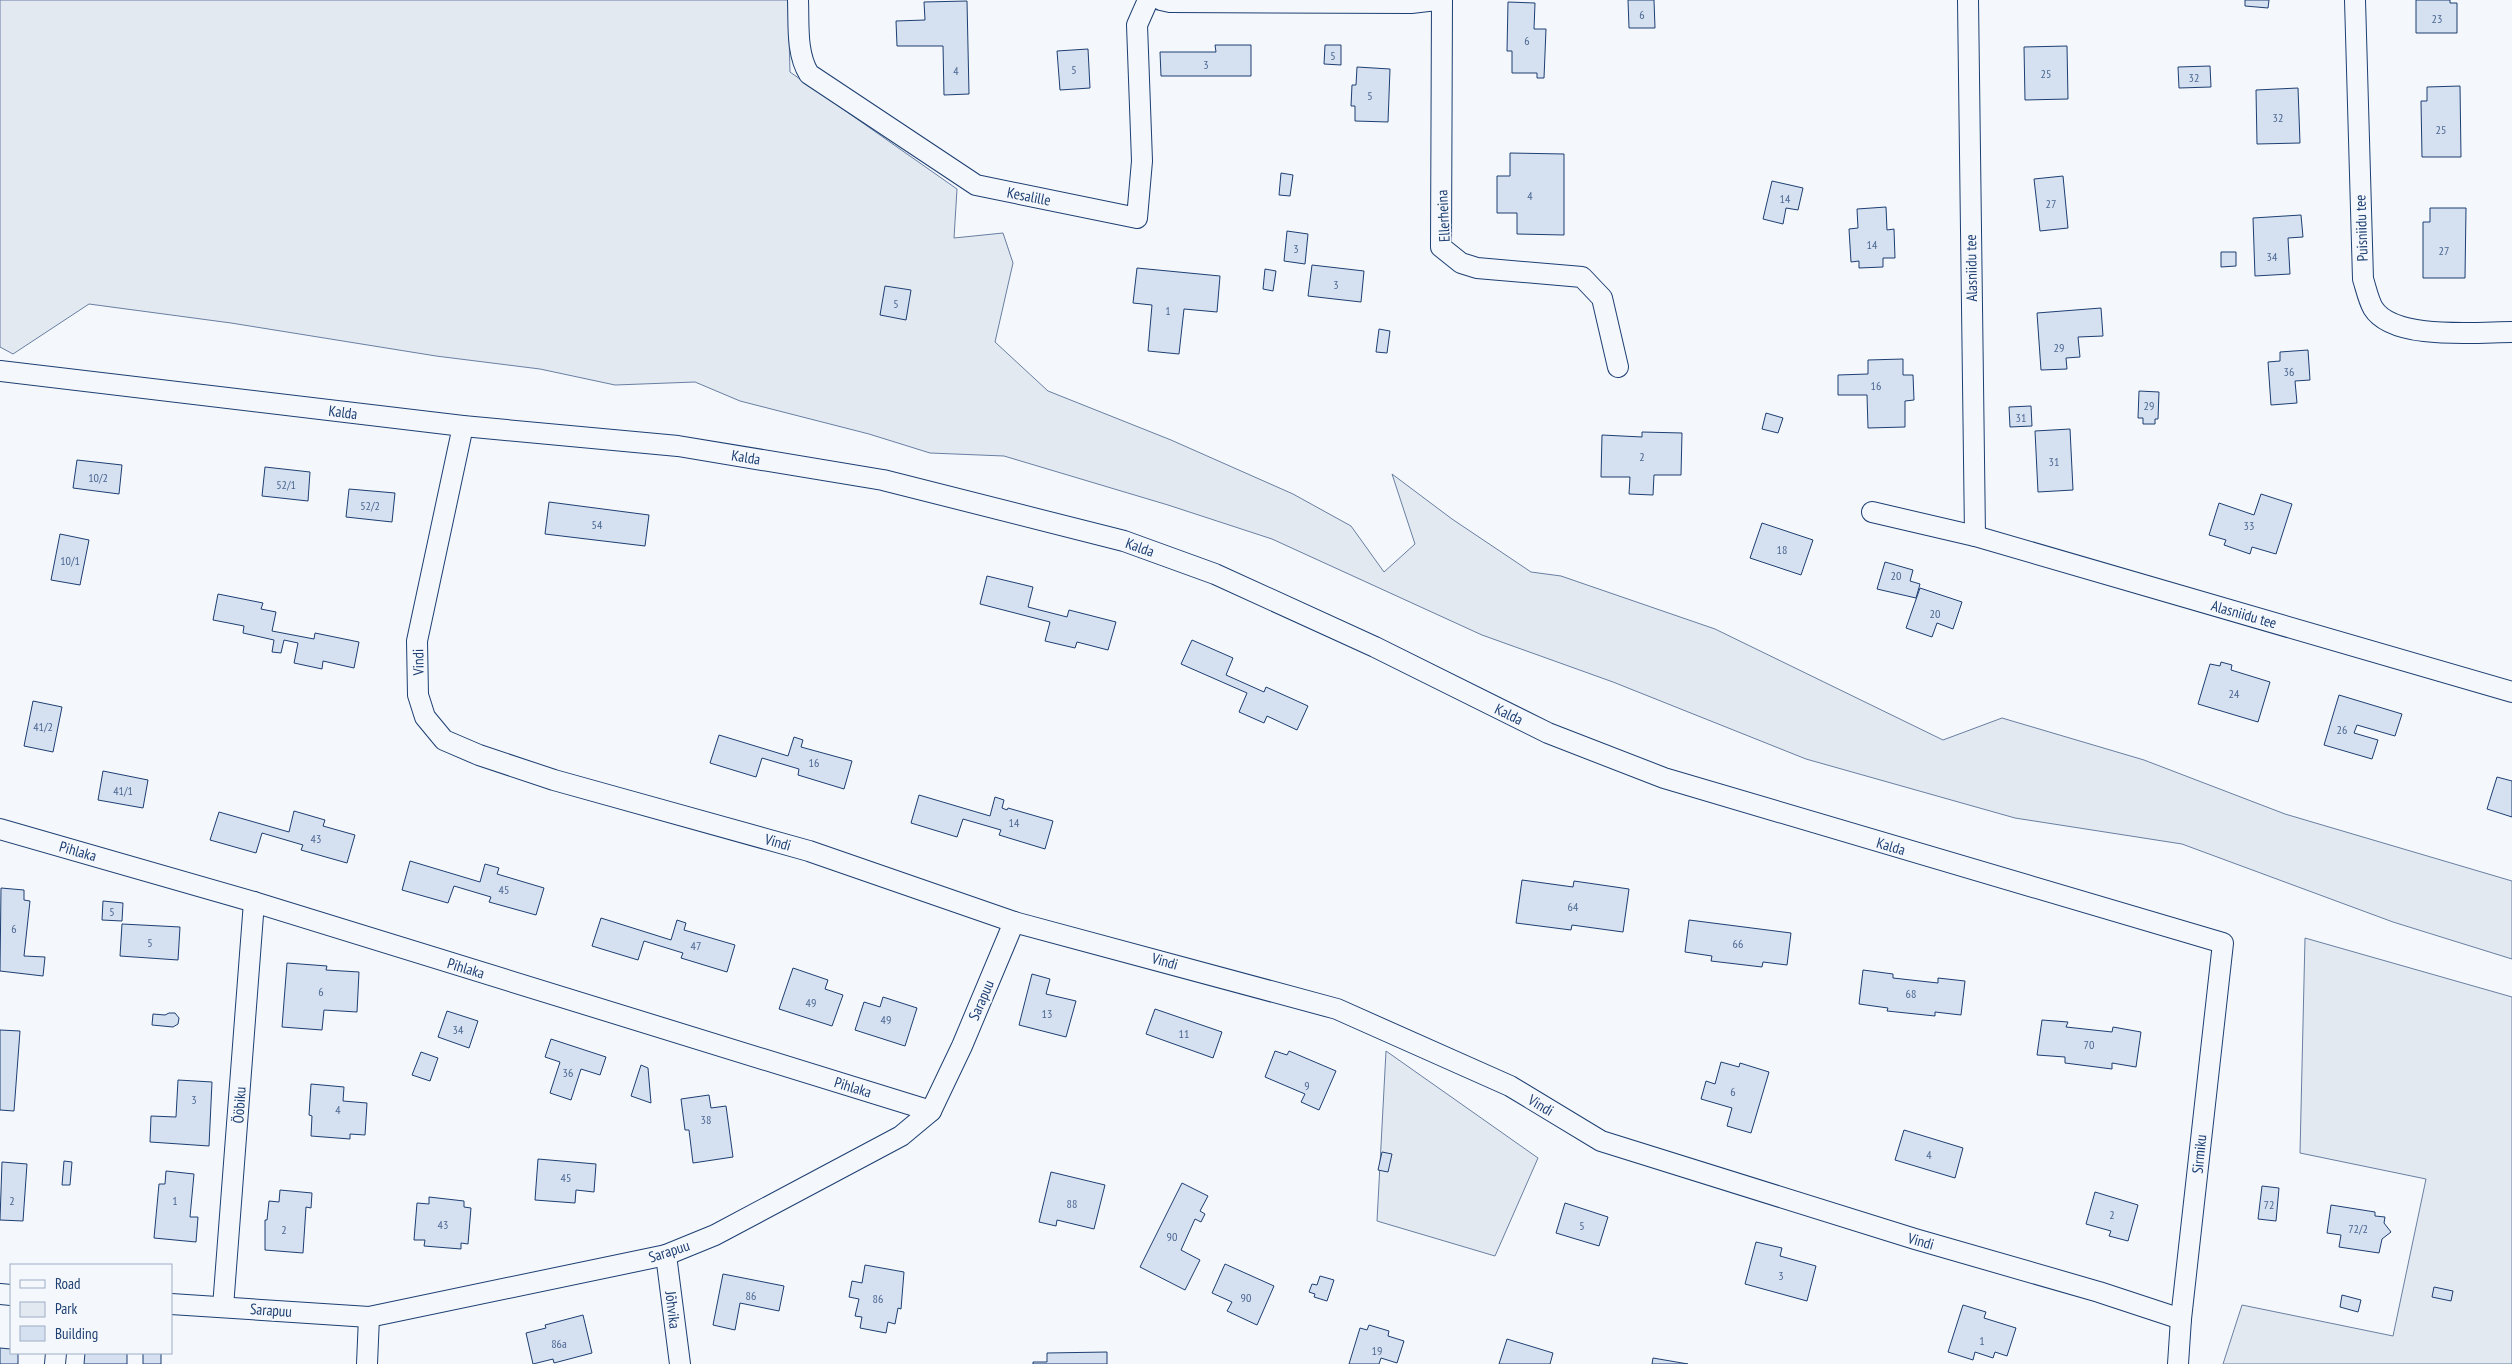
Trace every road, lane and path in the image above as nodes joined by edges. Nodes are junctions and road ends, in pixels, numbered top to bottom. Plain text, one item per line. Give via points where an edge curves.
1 (798, 0) edge
2 (1148, 0) edge
3 (1161, 0) edge
4 (1437, 0) edge
5 (1442, 0) edge
6 (1968, 0) edge
7 (2355, 0) edge
8 (2512, 332) edge
9 (1618, 367) dead end
10 (0, 371) edge
11 (463, 426) junction
12 (1872, 512) dead end
13 (1975, 536) junction
14 (2512, 692) edge
15 (0, 829) edge
16 (254, 902) junction
17 (1014, 922) junction
18 (2223, 944) joint
19 (931, 1111) junction
20 (666, 1255) junction
21 (172, 1304) edge
22 (223, 1307) junction
23 (369, 1317) junction
24 (2181, 1319) junction
25 (367, 1364) edge
26 (680, 1364) edge
27 (2178, 1364) edge

1 - 2 street, Kesalille via 800,43 804,66 809,74 976,185 1137,218 1142,161 1137,25
3 - 4 street via 1382,3
5 - 9 street, Ellerheina via 1441,247 1461,263 1477,268 1582,277 1602,298
6 - 13 street, Alasniidu tee
7 - 8 street, Puisniidu tee via 2363,279 2374,309 2392,323 2422,333
10 - 11 street, Kalda
11 - 17 street, Vindi via 417,641 418,695 425,717 444,740 479,756 554,780 809,851
11 - 18 street, Kalda via 678,446 865,477 1124,541 1215,574 1375,647 1548,734 1664,778
12 - 13 street, Alasniidu tee
13 - 14 street, Alasniidu tee
15 - 16 street, Pihlaka
16 - 19 street, Pihlaka
16 - 22 street, Ööbiku
17 - 19 street, Sarapuu
17 - 24 street, Vindi via 1337,1009 1510,1086 1601,1141
18 - 24 street, Sirmiku
19 - 20 street, Sarapuu via 901,1136 715,1235
20 - 23 street, Sarapuu
20 - 26 street, Jõhvika
21 - 22 street, Sarapuu
22 - 23 street, Sarapuu
23 - 25 street
24 - 27 street, Sirmiku

